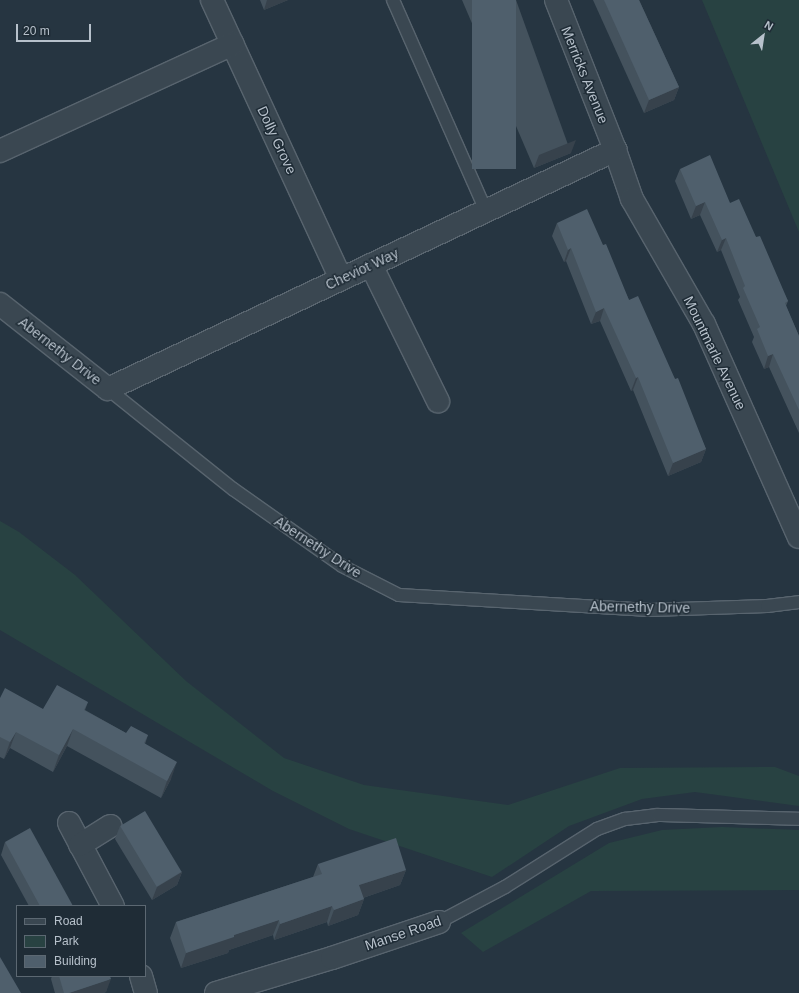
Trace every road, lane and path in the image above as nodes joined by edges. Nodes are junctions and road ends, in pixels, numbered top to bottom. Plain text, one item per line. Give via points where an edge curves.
1 (212, 0) edge
2 (393, 0) edge
3 (556, 0) edge
4 (233, 44) junction
5 (615, 150) junction
6 (0, 151) edge
7 (486, 211) junction
8 (371, 265) junction
9 (341, 279) junction
10 (0, 304) edge
11 (108, 389) junction
12 (438, 400) dead end
13 (799, 537) edge
14 (799, 602) edge
15 (799, 819) edge
16 (68, 823) dead end
17 (112, 826) dead end
18 (80, 845) junction
19 (112, 905) edge
20 (439, 922) joint
21 (141, 977) edge
22 (146, 993) edge
23 (216, 993) edge

1 - 4 street, Dolly Grove
2 - 7 lane
3 - 5 street, Merricks Avenue
4 - 6 street
4 - 9 street, Dolly Grove
5 - 7 street, Cheviot Way
5 - 13 street, Mountmarle Avenue via 632,199 704,324
7 - 8 street, Cheviot Way
8 - 9 street, Cheviot Way
8 - 12 street
9 - 11 street, Cheviot Way
10 - 11 street, Abernethy Drive
11 - 14 lane, Abernethy Drive via 233,489 342,566 399,595 650,610 767,606
15 - 20 lane, Manse Road via 658,815 625,818 597,829 526,874
16 - 18 street
17 - 18 street
18 - 19 street
20 - 23 street, Manse Road
21 - 22 street

